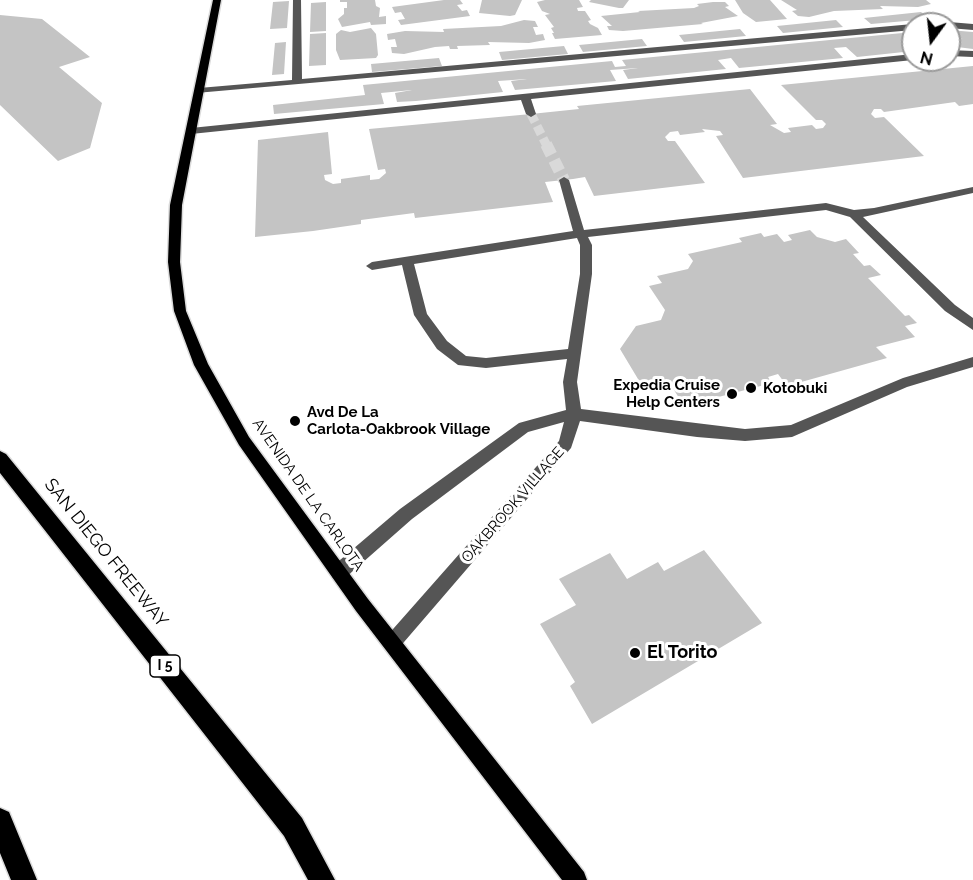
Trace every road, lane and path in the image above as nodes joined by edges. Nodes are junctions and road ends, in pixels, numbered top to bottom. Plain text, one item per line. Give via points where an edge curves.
1 (217, 0) edge
2 (297, 0) edge
3 (901, 28) edge
4 (901, 58) edge
5 (297, 82) junction
6 (199, 91) junction
7 (525, 97) junction
8 (531, 114) tunnel mouth
9 (191, 131) junction
10 (564, 180) tunnel mouth
11 (973, 190) edge
12 (854, 214) junction
13 (581, 234) junction
14 (406, 262) junction
15 (372, 266) dead end
16 (973, 325) edge
17 (574, 352) junction
18 (973, 362) edge
19 (574, 414) junction
20 (0, 459) edge
21 (339, 572) junction
22 (392, 643) junction
23 (0, 821) edge
24 (24, 880) edge
25 (322, 880) edge
26 (576, 880) edge

1 - 6 main road, AVENIDA DE LA CARLOTA
2 - 5 lane
3 - 5 lane
4 - 7 lane
5 - 6 lane
6 - 9 main road, AVENIDA DE LA CARLOTA
7 - 8 lane
7 - 9 lane
9 - 21 main road, AVENIDA DE LA CARLOTA via 176,205 174,262 180,311 201,365 244,441
10 - 13 lane
11 - 12 lane
12 - 13 lane via 826,206
12 - 16 lane via 950,308
13 - 14 lane
13 - 17 lane via 586,245 586,274
14 - 15 lane
14 - 17 lane via 421,315 442,345 463,361 486,363
17 - 19 lane via 570,382
18 - 19 lane via 903,383 792,431 716,433
19 - 21 lane via 524,427 406,514
19 - 22 lane, OAKBROOK VILLAGE via 566,444
20 - 25 highway, SAN DIEGO FREEWAY / I 5 via 293,826
21 - 22 main road, AVENIDA DE LA CARLOTA
22 - 26 main road, AVENIDA DE LA CARLOTA
23 - 24 highway

